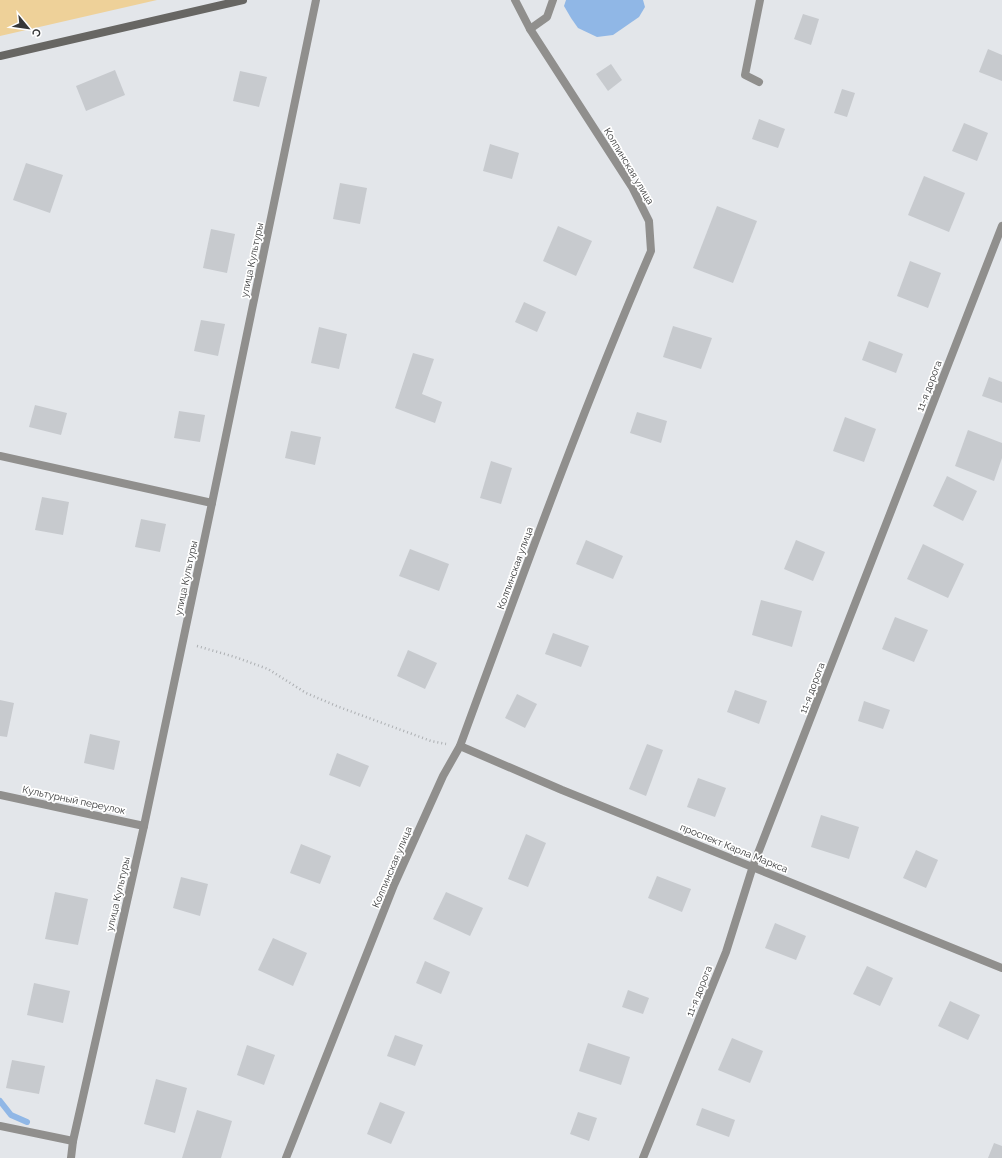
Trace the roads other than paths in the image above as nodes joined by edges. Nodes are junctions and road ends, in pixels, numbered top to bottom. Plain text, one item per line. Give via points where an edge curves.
1 (244, 0) edge
2 (316, 0) edge
3 (515, 0) edge
4 (553, 0) edge
5 (760, 0) edge
6 (530, 29) junction
7 (0, 56) edge
8 (759, 82) dead end
9 (1002, 226) edge
10 (0, 456) edge
11 (212, 503) junction
12 (460, 746) junction
13 (0, 795) edge
14 (144, 826) junction
15 (753, 866) junction
16 (1002, 968) edge
17 (0, 1126) edge
18 (73, 1141) junction
19 (71, 1158) edge
20 (286, 1158) edge
21 (642, 1158) edge

1 - 7 street
2 - 11 street, улица Культуры
3 - 6 street, Колпинская улица
4 - 6 street via 547,17
5 - 8 street via 745,75
6 - 12 street, Колпинская улица via 632,187 649,221 650,251 578,428
9 - 15 street, 11-я дорога
10 - 11 street
11 - 14 street, улица Культуры
12 - 15 street, проспект Карла Маркса via 562,790
12 - 20 street, Колпинская улица via 443,776 394,885
13 - 14 street, Культурный переулок
14 - 18 street, улица Культуры
15 - 16 street, проспект Карла Маркса
15 - 21 street, 11-я дорога via 726,952
17 - 18 street
18 - 19 street, улица Культуры

